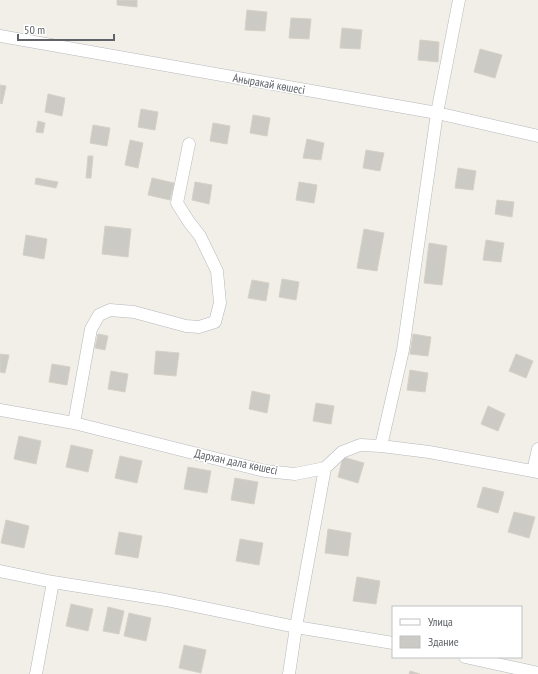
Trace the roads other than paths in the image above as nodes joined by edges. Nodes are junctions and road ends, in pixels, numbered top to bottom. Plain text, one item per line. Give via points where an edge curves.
1 (459, 0) edge
2 (0, 36) edge
3 (437, 113) junction
4 (538, 136) edge
5 (189, 144) dead end
6 (0, 410) edge
7 (74, 423) junction
8 (381, 446) junction
9 (538, 448) edge
10 (326, 468) junction
11 (536, 472) edge
12 (0, 570) edge
13 (53, 582) junction
14 (296, 627) junction
15 (392, 643) edge
16 (470, 658) edge
17 (538, 673) edge
18 (36, 674) edge
19 (289, 674) edge

1 - 3 street
2 - 3 street, Аныракай көшесі
3 - 4 street, Аныракай көшесі
3 - 8 street via 403,350
5 - 7 street via 177,203 200,236 217,271 220,302 215,322 199,327 134,312 110,310 99,315 91,329
6 - 7 street, Дархан дала көшесі
7 - 10 street, Дархан дала көшесі via 265,471 295,474
8 - 10 street via 360,446 342,452
8 - 11 street via 429,452
9 - 11 street
10 - 14 street
12 - 13 street
13 - 14 street via 166,600
13 - 18 street
14 - 15 street
14 - 19 street
16 - 17 street

